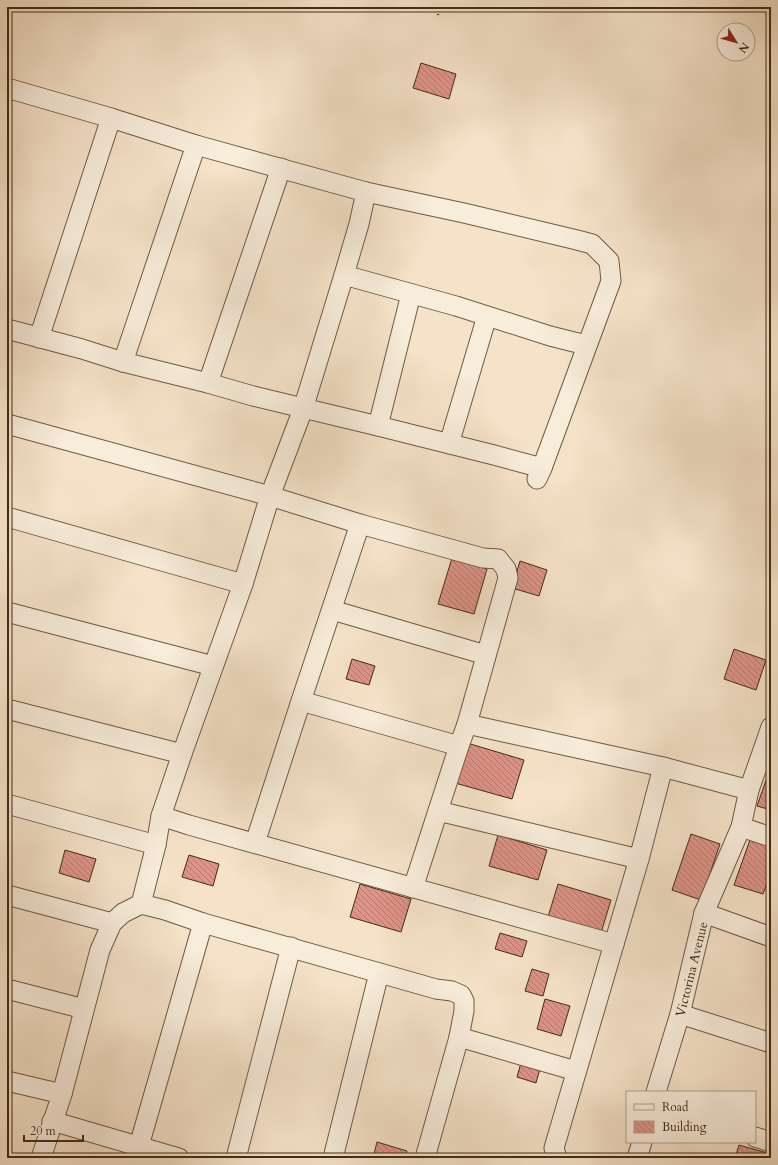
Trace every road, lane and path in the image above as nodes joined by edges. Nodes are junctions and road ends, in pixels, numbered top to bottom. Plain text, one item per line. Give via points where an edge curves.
1 (439, 7) edge
2 (438, 14) dead end
3 (7, 88) edge
4 (111, 118) junction
5 (196, 145) junction
6 (281, 168) junction
7 (366, 192) junction
8 (344, 275) junction
9 (411, 294) junction
10 (487, 316) junction
11 (7, 329) edge
12 (39, 338) junction
13 (586, 344) junction
14 (123, 362) junction
15 (208, 383) junction
16 (303, 409) junction
17 (7, 424) edge
18 (378, 426) junction
19 (449, 444) junction
20 (270, 496) junction
21 (7, 517) edge
22 (360, 524) junction
23 (243, 584) junction
24 (332, 610) junction
25 (7, 612) edge
26 (486, 655) junction
27 (213, 666) junction
28 (301, 701) junction
29 (7, 709) edge
30 (467, 724) junction
31 (771, 727) edge
32 (459, 746) junction
33 (768, 749) edge
34 (182, 754) junction
35 (664, 767) junction
36 (749, 790) junction
37 (7, 804) edge
38 (438, 811) junction
39 (161, 816) junction
40 (741, 827) junction
41 (771, 837) edge
42 (255, 843) junction
43 (156, 844) junction
44 (639, 859) junction
45 (413, 888) junction
46 (7, 896) edge
47 (141, 904) junction
48 (704, 913) junction
49 (112, 923) junction
50 (203, 923) junction
51 (771, 937) edge
52 (614, 944) junction
53 (291, 947) junction
54 (379, 973) junction
55 (7, 989) edge
56 (84, 1009) junction
57 (680, 1014) junction
58 (459, 1037) junction
59 (771, 1043) edge
60 (576, 1071) junction
61 (7, 1081) edge
62 (656, 1091) edge
63 (62, 1094) junction
64 (52, 1121) junction
65 (756, 1137) edge
66 (771, 1142) edge
67 (642, 1143) edge
68 (139, 1146) junction
69 (41, 1158) edge
70 (180, 1158) edge
71 (236, 1158) edge
72 (333, 1158) edge
73 (425, 1158) edge
74 (557, 1158) edge
75 (637, 1158) edge

1 - 2 path
3 - 4 street
4 - 5 street
4 - 12 street
5 - 6 street
5 - 14 street
6 - 7 street
6 - 15 street
7 - 8 street
7 - 13 street via 592,244 609,261 610,281
8 - 9 street
8 - 16 street
9 - 10 street
9 - 18 street
10 - 13 street via 550,336
10 - 19 street
11 - 12 street
12 - 14 street
13 - 19 street via 540,474
14 - 15 street
15 - 16 street
16 - 18 street
16 - 20 street
17 - 20 street
18 - 19 street
20 - 22 street
20 - 23 street
21 - 23 street
22 - 24 street
22 - 26 street via 498,560 506,570 508,578
23 - 27 street
24 - 26 street
24 - 28 street
25 - 27 street
26 - 30 street
27 - 34 street
28 - 32 street
28 - 42 street
29 - 34 street
30 - 32 street
30 - 35 street
31 - 33 street
32 - 38 street
33 - 36 street
34 - 39 street
35 - 36 street
35 - 44 street
36 - 40 street
37 - 43 street
38 - 44 street
38 - 45 street
39 - 42 street
39 - 43 street
40 - 41 street
40 - 48 street
42 - 45 street
43 - 47 street
44 - 52 street
45 - 52 street
46 - 49 street
47 - 49 street via 123,913
47 - 50 street
48 - 51 street, Victorina Avenue
48 - 57 street, Victorina Avenue
49 - 56 street via 100,950
50 - 53 street
50 - 68 street
52 - 60 street
53 - 54 street
53 - 71 street
54 - 58 street via 461,995 464,1011
54 - 72 street
55 - 56 street
56 - 63 street
57 - 59 street
57 - 62 street, Victorina Avenue
58 - 60 street
58 - 73 street
60 - 74 street via 554,1148
61 - 63 street
63 - 64 street
64 - 68 street
64 - 69 street
65 - 66 street
67 - 75 street
68 - 70 street

